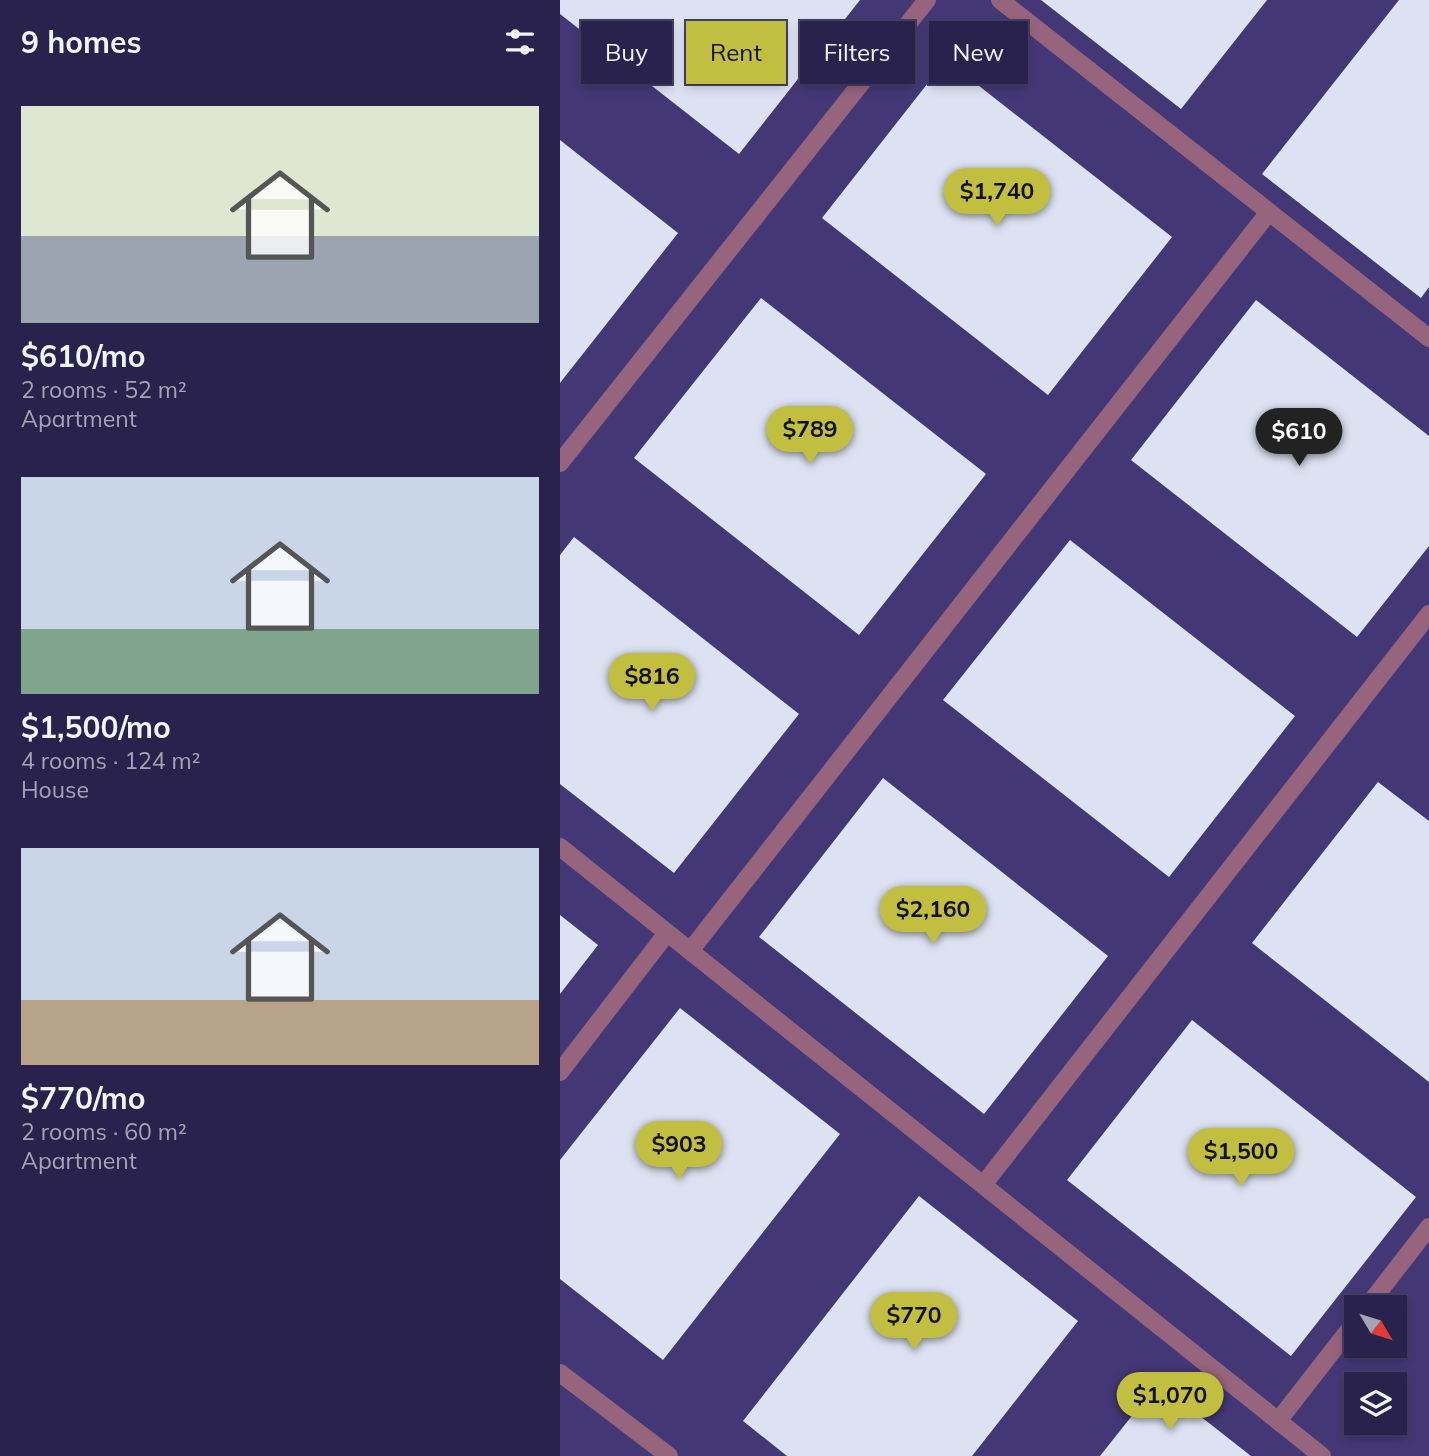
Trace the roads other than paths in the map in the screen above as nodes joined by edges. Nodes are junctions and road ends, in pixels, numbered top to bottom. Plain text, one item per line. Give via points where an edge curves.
1 (927, 0) edge
2 (1000, 0) edge
3 (1269, 212) junction
4 (1429, 338) edge
5 (560, 463) edge
6 (1429, 614) edge
7 (560, 847) edge
8 (667, 933) junction
9 (690, 951) junction
10 (560, 1072) edge
11 (983, 1185) junction
12 (1429, 1227) edge
13 (1376, 1295) edge
14 (1344, 1336) edge
15 (560, 1373) edge
16 (1278, 1421) junction
17 (668, 1456) edge
18 (1322, 1456) edge

1 - 5 lane
2 - 3 lane
3 - 4 lane
3 - 9 lane
6 - 11 lane
7 - 8 lane
8 - 9 lane
8 - 10 lane
9 - 11 lane
11 - 16 lane
12 - 13 lane
14 - 16 lane
15 - 17 lane
16 - 18 lane

